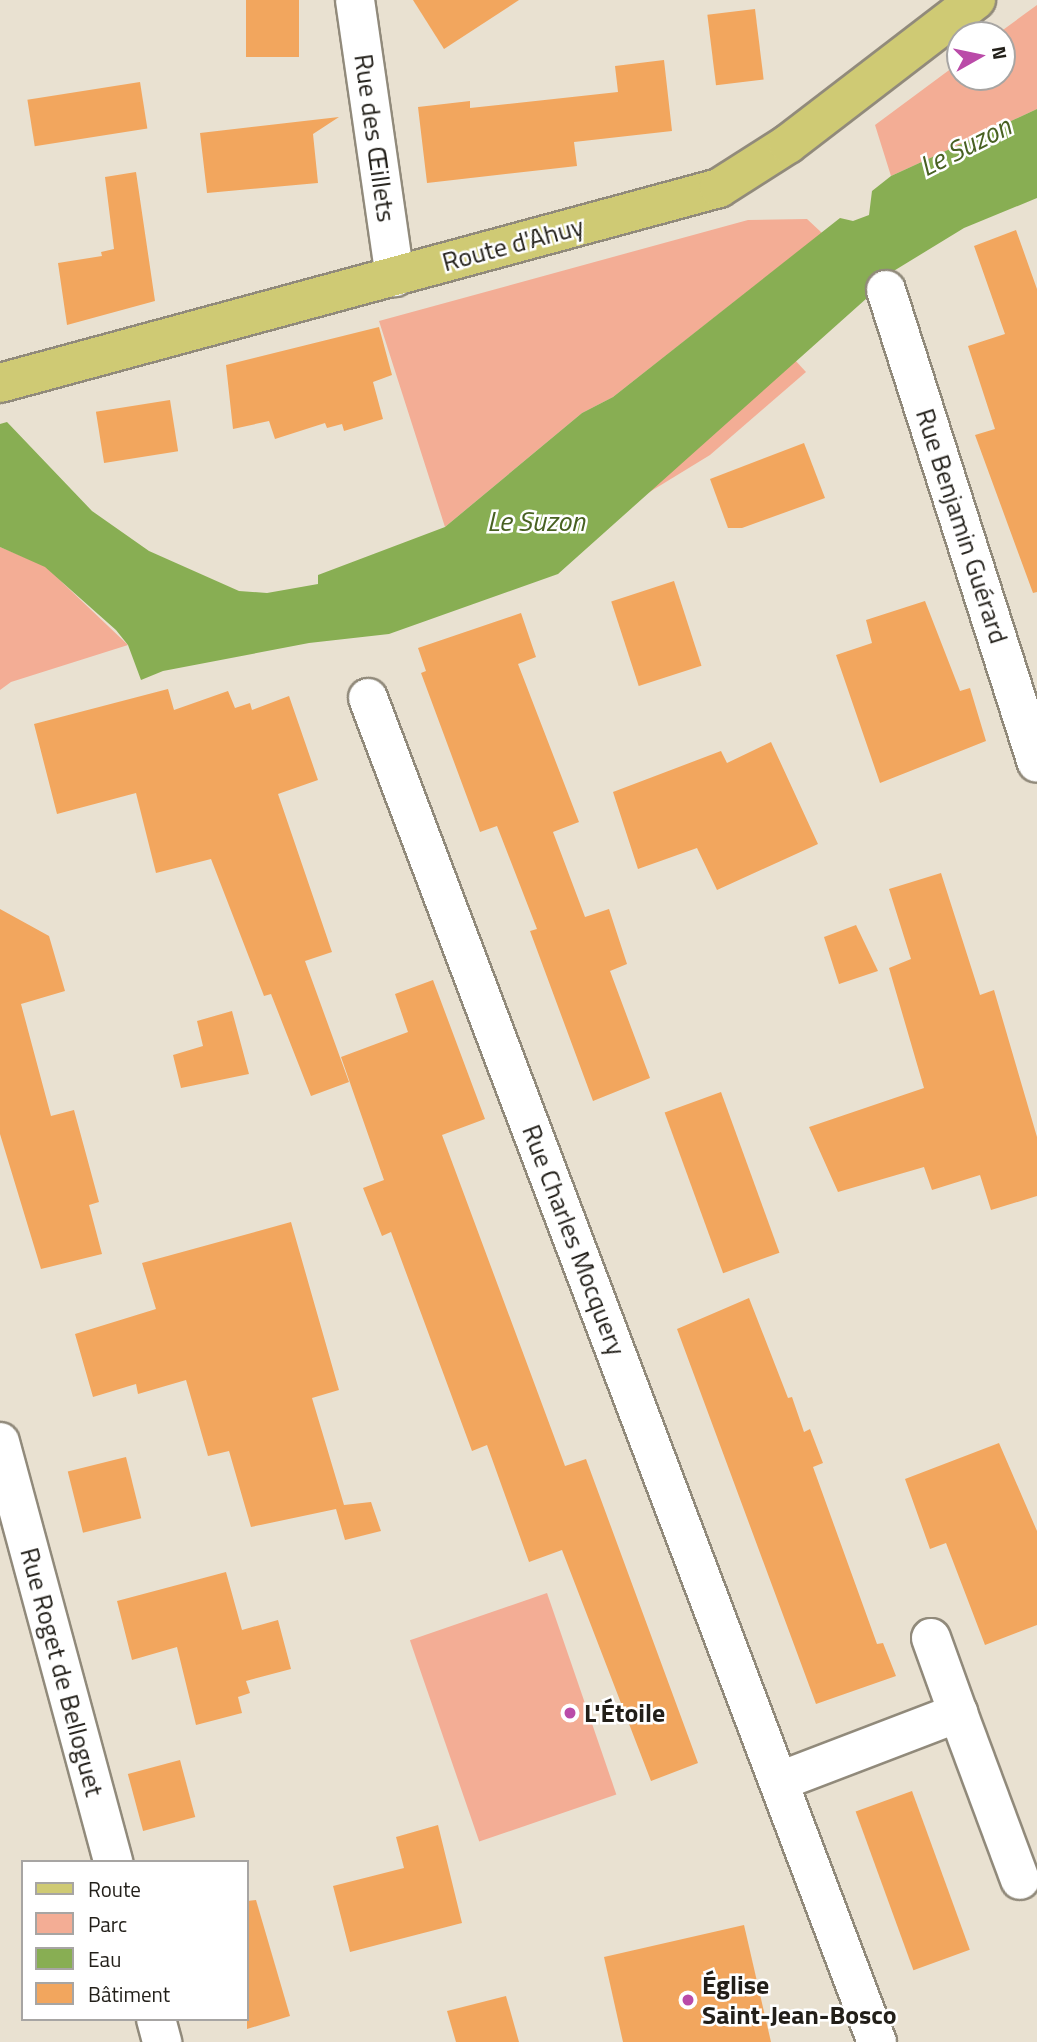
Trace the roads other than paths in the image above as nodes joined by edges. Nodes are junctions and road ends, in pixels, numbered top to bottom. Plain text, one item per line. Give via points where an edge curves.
1 (355, 0) edge
2 (976, 0) edge
3 (395, 277) junction
4 (887, 290) dead end
5 (0, 383) edge
6 (368, 698) dead end
7 (1037, 762) edge
8 (0, 1441) edge
9 (931, 1638) dead end
10 (958, 1713) junction
11 (780, 1781) junction
12 (112, 1860) edge
13 (1020, 1880) dead end
14 (157, 2021) edge
15 (162, 2042) edge
16 (877, 2042) edge

1 - 3 street, Rue des Œillets
2 - 3 main road, Route d'Ahuy via 788,144 719,188
3 - 5 main road, Route d'Ahuy
4 - 7 street, Rue Benjamin Guérard
6 - 11 street, Rue Charles Mocquery
8 - 12 street, Rue Roget de Belloguet
9 - 10 street
10 - 11 street
10 - 13 street
11 - 16 street, Rue Charles Mocquery
14 - 15 street

